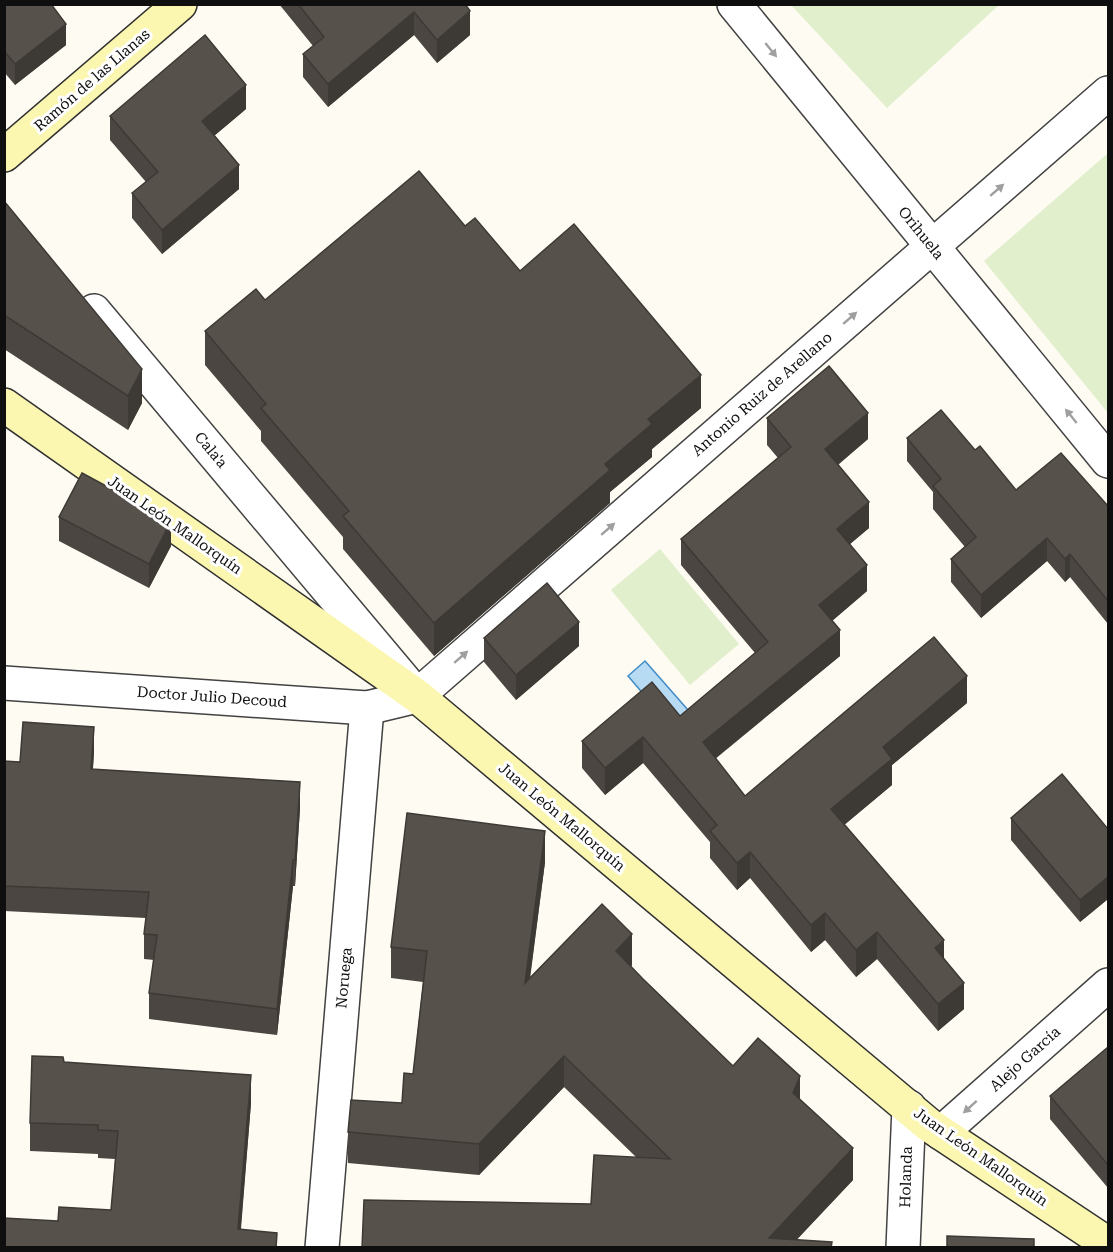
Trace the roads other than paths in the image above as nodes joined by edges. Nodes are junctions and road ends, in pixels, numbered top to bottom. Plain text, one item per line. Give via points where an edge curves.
1 (180, 4) edge
2 (734, 4) edge
3 (1108, 93) edge
4 (4, 155) edge
5 (931, 246) junction
6 (73, 286) edge
7 (4, 405) edge
8 (1108, 461) edge
9 (4, 683) edge
10 (417, 696) junction
11 (367, 708) junction
12 (1108, 985) edge
13 (909, 1107) junction
14 (941, 1133) junction
15 (1108, 1244) edge
16 (322, 1248) edge
17 (903, 1248) edge

1 - 4 street, Ramón de las Llanas
2 -> 5 street, Orihuela
5 -> 3 street, Antonio Ruiz de Arellano
8 -> 5 street, Orihuela
10 -> 5 street, Antonio Ruiz de Arellano
6 - 10 street, Cala'a
7 - 10 street, Juan León Mallorquín
9 - 11 street, Doctor Julio Decoud
10 - 11 street, Doctor Julio Decoud
10 - 13 street, Juan León Mallorquín
11 - 16 street, Noruega
12 -> 14 street, Alejo García
13 - 14 street, Juan León Mallorquín
13 - 17 street, Holanda
14 - 15 street, Juan León Mallorquín

